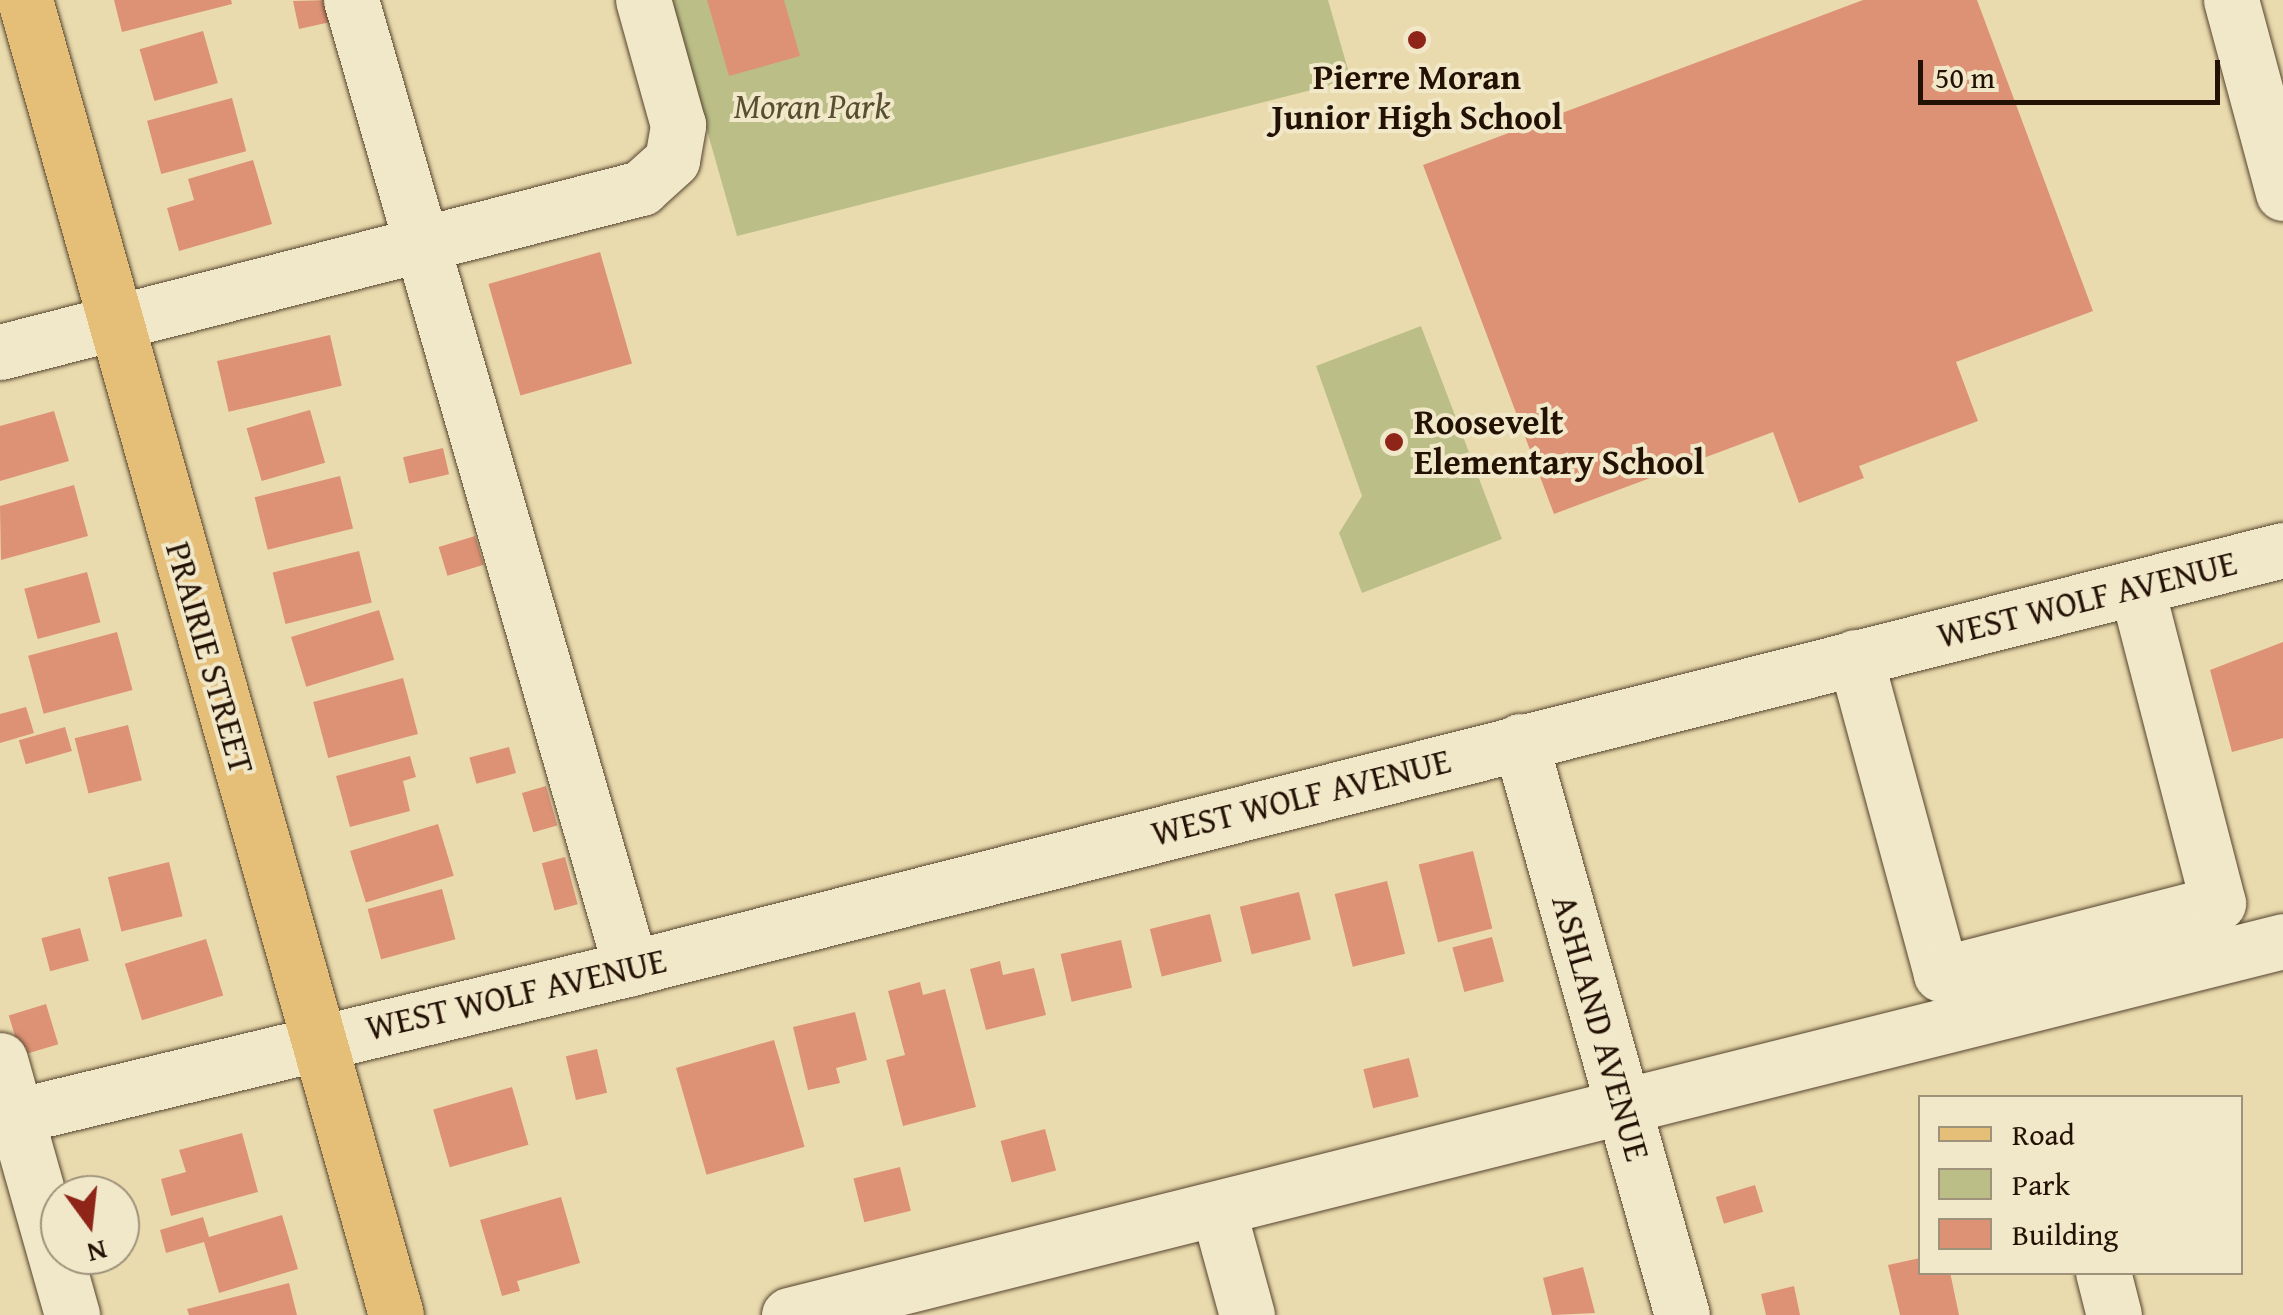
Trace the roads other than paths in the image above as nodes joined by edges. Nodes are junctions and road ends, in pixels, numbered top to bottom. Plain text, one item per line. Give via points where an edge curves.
1 (25, 0) edge
2 (351, 0) edge
3 (643, 0) edge
4 (2231, 0) edge
5 (2283, 193) edge
6 (423, 242) junction
7 (114, 320) junction
8 (0, 352) edge
9 (2283, 550) edge
10 (2136, 587) junction
11 (1855, 657) junction
12 (1520, 741) junction
13 (2283, 942) edge
14 (631, 968) junction
15 (319, 1042) junction
16 (0, 1060) edge
17 (1625, 1108) junction
18 (8, 1118) edge
19 (1218, 1209) junction
20 (2104, 1275) edge
21 (72, 1315) edge
22 (396, 1315) edge
23 (790, 1315) edge
24 (1247, 1315) edge
25 (1682, 1315) edge
26 (2114, 1315) edge

1 - 7 main road, PRAIRIE STREET
2 - 6 street
3 - 6 street via 678,126 672,160 642,188
4 - 5 street
6 - 7 street
6 - 14 street
7 - 8 street
7 - 15 main road, PRAIRIE STREET
9 - 10 street, WEST WOLF AVENUE
10 - 11 street, WEST WOLF AVENUE
10 - 11 street via 2218,903 1941,974
11 - 12 street, WEST WOLF AVENUE
12 - 14 street, WEST WOLF AVENUE
12 - 17 street, ASHLAND AVENUE
13 - 17 street
14 - 15 street, WEST WOLF AVENUE
15 - 18 street, WEST WOLF AVENUE
15 - 22 main road, PRAIRIE STREET
16 - 18 street
17 - 19 street
17 - 25 street, ASHLAND AVENUE
18 - 21 street
19 - 23 street
19 - 24 street
20 - 26 street

